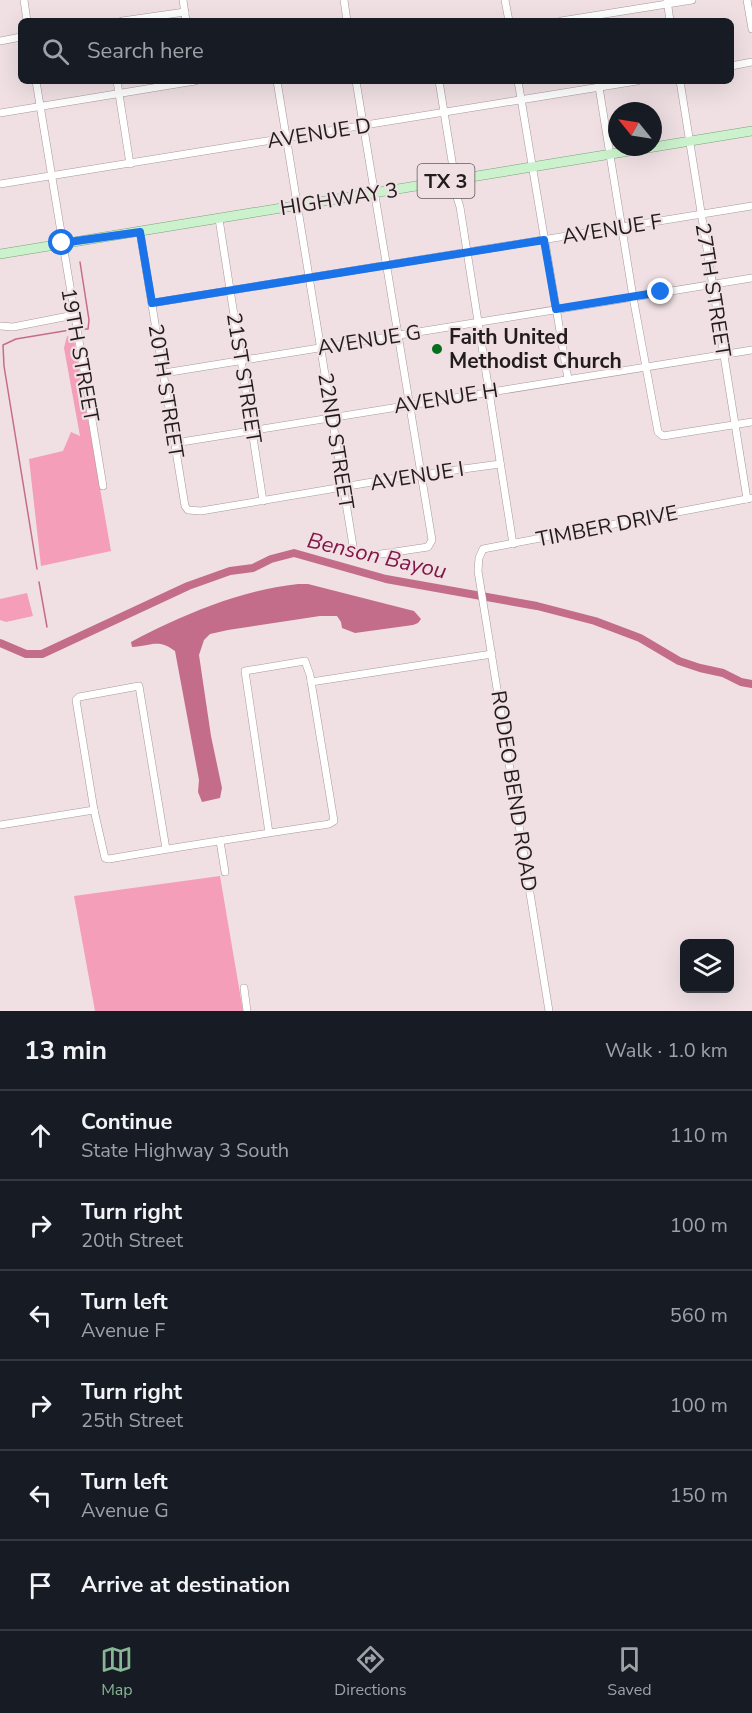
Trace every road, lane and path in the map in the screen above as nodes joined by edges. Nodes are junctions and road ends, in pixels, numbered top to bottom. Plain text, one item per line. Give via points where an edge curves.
1 (24, 0) edge
2 (183, 0) edge
3 (344, 0) edge
4 (506, 0) edge
5 (692, 0) edge
6 (747, 0) edge
7 (667, 2) edge
8 (185, 12) junction
9 (27, 18) edge
10 (143, 18) edge
11 (186, 18) edge
12 (347, 18) edge
13 (509, 18) edge
14 (592, 18) edge
15 (670, 18) edge
16 (752, 29) edge
17 (18, 38) edge
18 (0, 41) edge
19 (752, 62) edge
20 (734, 65) edge
21 (36, 84) edge
22 (118, 84) edge
23 (176, 84) edge
24 (277, 84) edge
25 (356, 84) edge
26 (439, 84) edge
27 (518, 84) edge
28 (598, 84) edge
29 (680, 84) edge
30 (119, 93) junction
31 (521, 100) junction
32 (40, 105) junction
33 (444, 112) junction
34 (0, 113) edge
35 (363, 125) junction
36 (752, 131) edge
37 (286, 138) junction
38 (690, 141) junction
39 (608, 142) edge
40 (662, 146) edge
41 (608, 154) edge
42 (610, 156) edge
43 (130, 164) junction
44 (532, 167) junction
45 (51, 176) junction
46 (455, 180) junction
47 (0, 184) edge
48 (375, 193) junction
49 (297, 206) junction
50 (752, 206) edge
51 (702, 214) junction
52 (219, 219) junction
53 (622, 227) junction
54 (140, 232) junction
55 (544, 240) junction
56 (62, 243) junction
57 (467, 252) junction
58 (0, 254) edge
59 (387, 265) junction
60 (309, 278) junction
61 (752, 278) edge
62 (712, 284) junction
63 (230, 291) junction
64 (633, 297) junction
65 (152, 303) junction
66 (556, 309) junction
67 (74, 315) junction
68 (478, 322) junction
69 (0, 326) edge
70 (399, 335) junction
71 (320, 347) junction
72 (752, 350) edge
73 (723, 354) junction
74 (241, 360) junction
75 (646, 366) junction
76 (164, 373) junction
77 (568, 379) junction
78 (489, 392) junction
79 (411, 404) junction
80 (332, 417) junction
81 (752, 422) edge
82 (735, 424) junction
83 (252, 430) junction
84 (175, 443) junction
85 (500, 464) junction
86 (422, 475) junction
87 (103, 486) dead end
88 (343, 487) junction
89 (749, 498) edge
90 (263, 501) junction
91 (192, 511) joint
92 (513, 544) junction
93 (478, 571) joint
94 (492, 654) junction
95 (312, 682) junction
96 (94, 810) junction
97 (0, 825) edge
98 (269, 833) junction
99 (220, 841) junction
100 (166, 849) junction
101 (225, 872) dead end
102 (244, 988) dead end
103 (247, 1011) edge
104 (549, 1011) edge

1 - 9 street
2 - 8 street
3 - 12 street
4 - 13 street
5 - 7 street
6 - 16 street
7 - 14 street
7 - 15 street
8 - 10 street
8 - 11 street
17 - 18 street
19 - 20 street
21 - 32 street, 19TH STREET
22 - 30 street
23 - 30 street
24 - 37 street, 22ND STREET
25 - 35 street
26 - 33 street
27 - 31 street
28 - 31 street, AVENUE D
28 - 39 street
29 - 38 street, 27TH STREET
30 - 32 street
30 - 43 street
31 - 33 street, AVENUE D
31 - 44 street
32 - 34 street
32 - 45 street, 19TH STREET
33 - 35 street, AVENUE D
33 - 46 street
35 - 37 street, AVENUE D
35 - 48 street
36 - 38 main road, HIGHWAY 3 / TX 3
37 - 43 street, AVENUE D
37 - 49 street, 22ND STREET
38 - 40 main road, HIGHWAY 3 / TX 3
38 - 51 street, 27TH STREET
41 - 44 main road, HIGHWAY 3 / TX 3
42 - 53 street
43 - 45 street, AVENUE D
44 - 46 main road, HIGHWAY 3 / TX 3
44 - 55 street
45 - 47 street, AVENUE D
45 - 56 street, 19TH STREET
46 - 48 main road, HIGHWAY 3 / TX 3
46 - 57 street
48 - 49 main road, HIGHWAY 3 / TX 3
48 - 59 street
49 - 52 main road, HIGHWAY 3 / TX 3
49 - 60 street, 22ND STREET
50 - 51 street, AVENUE F
51 - 53 street, AVENUE F
51 - 62 street, 27TH STREET
52 - 54 main road, HIGHWAY 3 / TX 3
52 - 63 street, 21ST STREET
53 - 55 street, AVENUE F
53 - 64 street
54 - 56 main road, TX 3
54 - 65 street, 20TH STREET
55 - 57 street, AVENUE F
55 - 66 street
56 - 58 main road, TX 3
56 - 67 street, 19TH STREET
57 - 59 street, AVENUE F
57 - 68 street
59 - 60 street, AVENUE F
59 - 70 street
60 - 63 street, AVENUE F
60 - 71 street, 22ND STREET
61 - 62 street, AVENUE G
62 - 64 street, AVENUE G
62 - 73 street, 27TH STREET
63 - 65 street, AVENUE F
63 - 74 street, 21ST STREET
64 - 66 street, AVENUE G
64 - 75 street
65 - 76 street, 20TH STREET
66 - 68 street, AVENUE G
66 - 77 street
67 - 69 street
67 - 87 street, 19TH STREET
68 - 70 street, AVENUE G
68 - 78 street
70 - 71 street, AVENUE G
70 - 79 street
71 - 74 street, AVENUE G
71 - 80 street, 22ND STREET
72 - 73 street, AVENUE H
73 - 75 street, AVENUE H
73 - 82 street, 27TH STREET
74 - 76 street, AVENUE G
74 - 83 street, 21ST STREET
75 - 77 street, AVENUE H
75 - 82 street via 660,435
76 - 84 street, 20TH STREET
77 - 78 street, AVENUE H
78 - 79 street, AVENUE H
78 - 85 street
79 - 80 street, AVENUE H
79 - 86 street
80 - 83 street, AVENUE H
80 - 88 street, 22ND STREET
81 - 82 street
82 - 89 street, 27TH STREET
83 - 84 street, AVENUE H
83 - 90 street, 21ST STREET
84 - 91 street, 20TH STREET via 185,506
85 - 86 street, AVENUE I
85 - 92 street
86 - 88 street, AVENUE I
86 - 88 street, 22ND STREET via 432,540 428,547 361,557 354,552
88 - 90 street, AVENUE I
89 - 92 street, TIMBER DRIVE
90 - 91 street, AVENUE I
92 - 93 street, TIMBER DRIVE via 483,549
93 - 94 street, RODEO BEND ROAD
94 - 95 street
94 - 104 street, RODEO BEND ROAD
95 - 98 street via 334,821
95 - 98 street via 304,661 245,671
96 - 97 street
96 - 100 street via 105,858
96 - 100 street via 76,700 139,686
98 - 99 street
99 - 100 street
99 - 101 street
102 - 103 street

